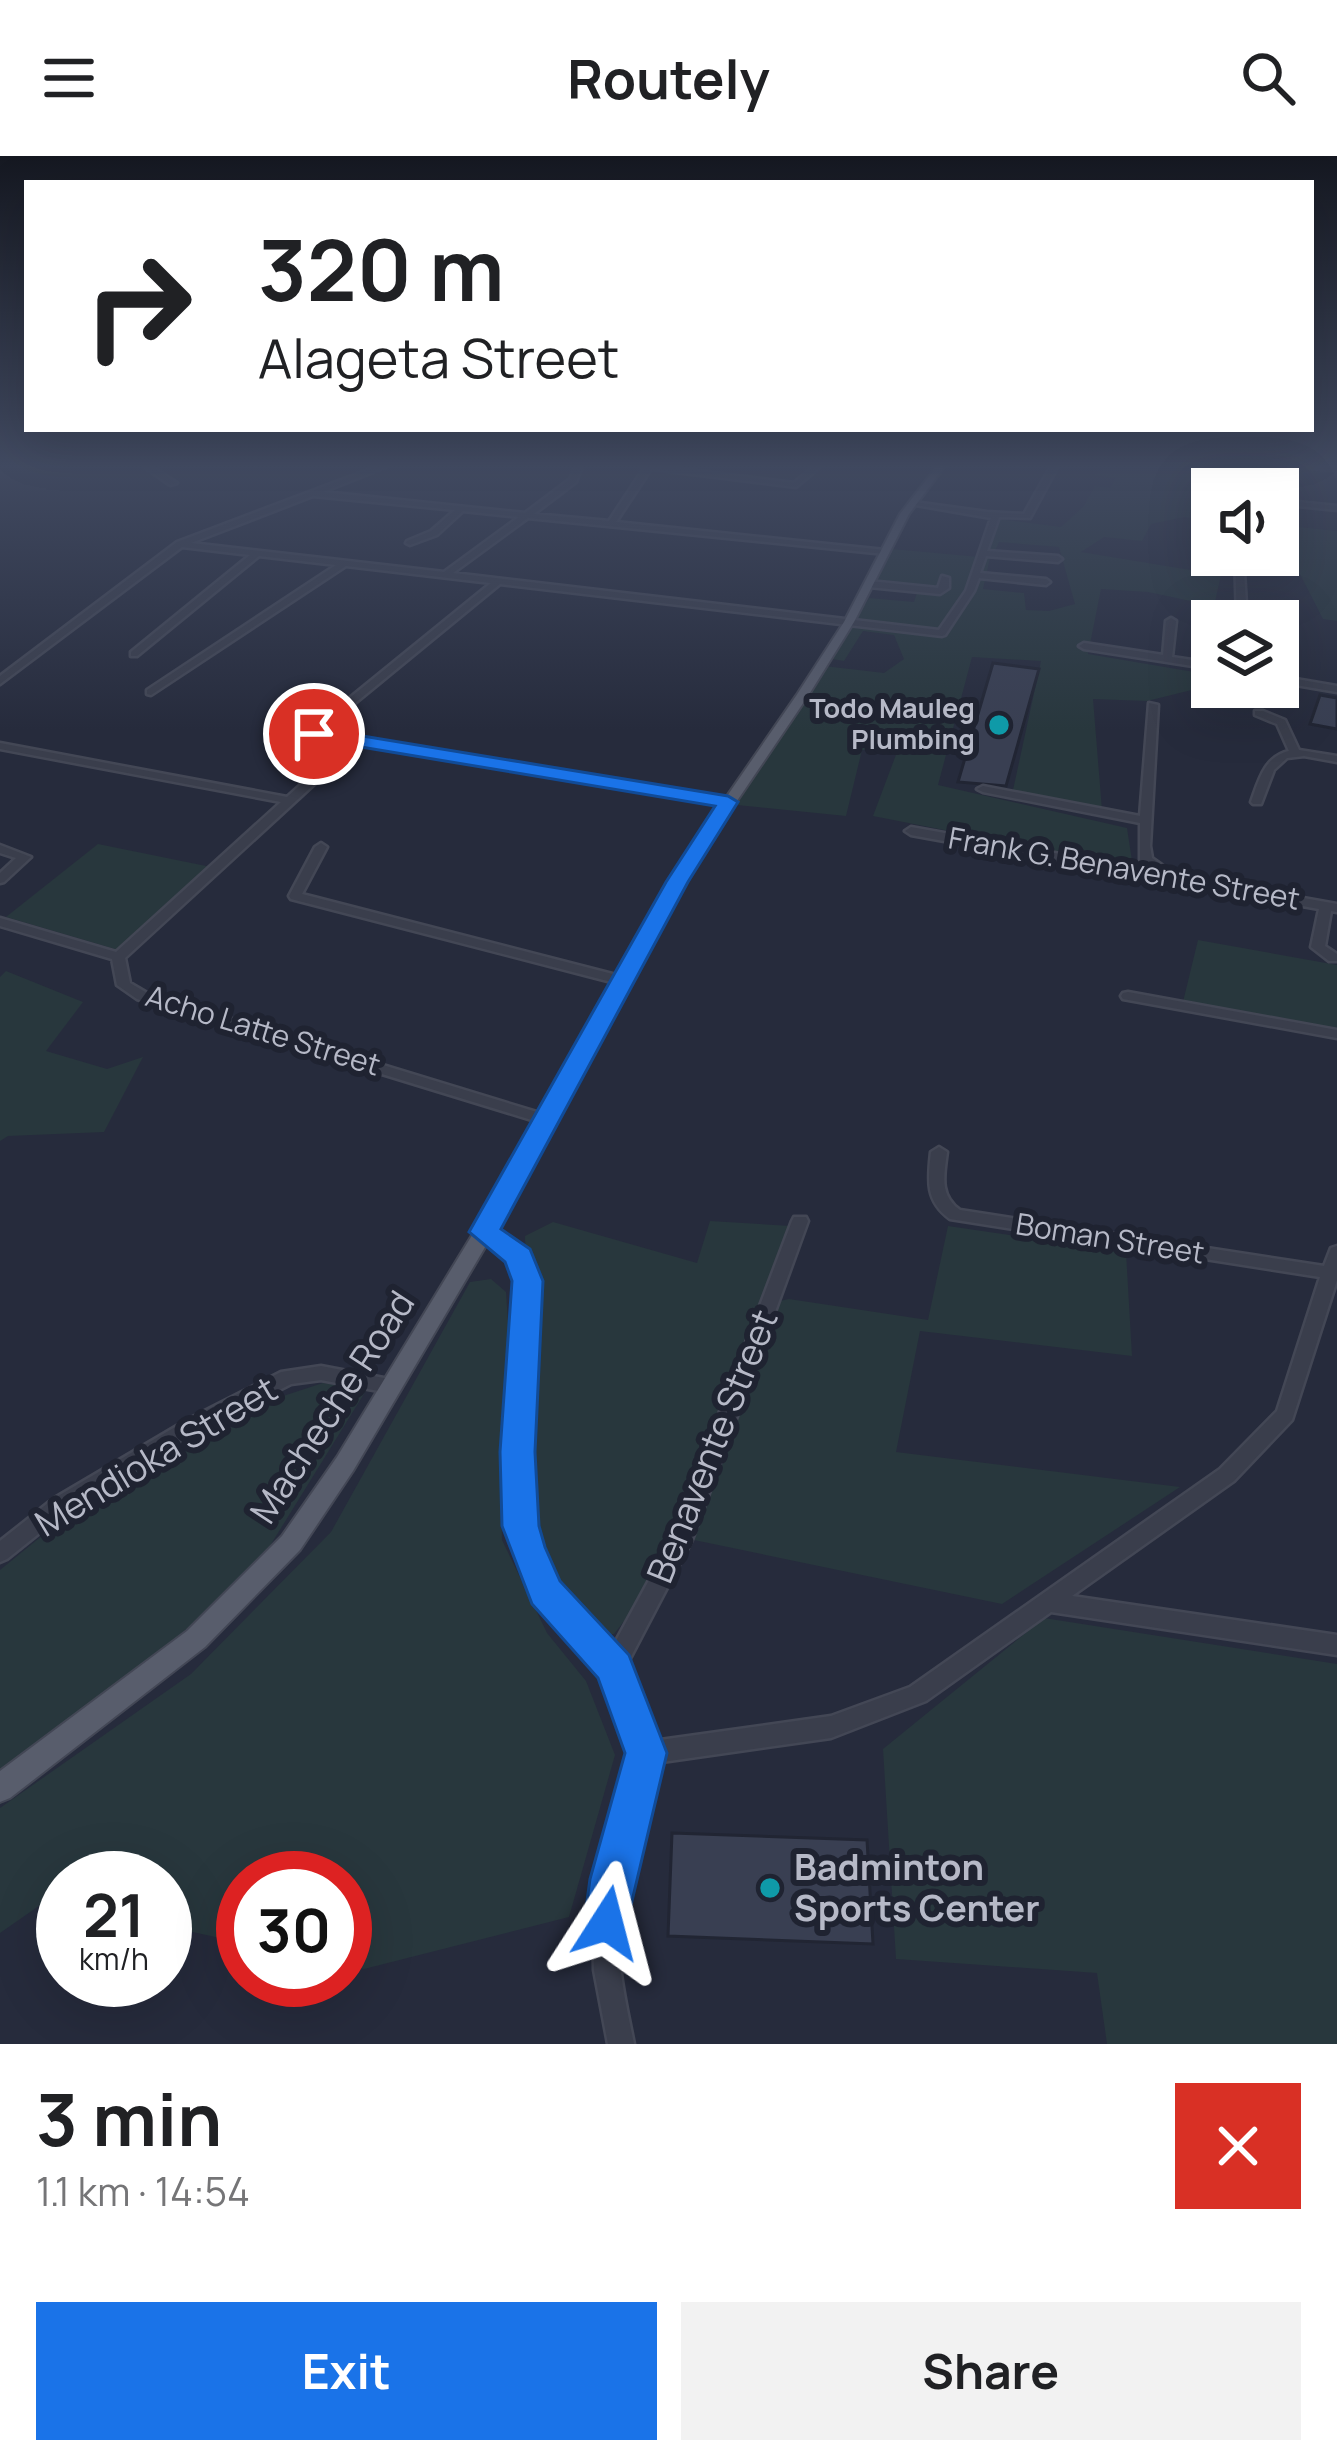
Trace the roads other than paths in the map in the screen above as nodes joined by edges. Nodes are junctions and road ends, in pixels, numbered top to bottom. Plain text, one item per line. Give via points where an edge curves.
1 (167, 554) edge
2 (257, 554) joint
3 (472, 554) edge
4 (884, 554) edge
5 (982, 554) edge
6 (996, 554) edge
7 (1058, 559) dead end
8 (343, 564) junction
9 (976, 575) junction
10 (444, 576) junction
11 (945, 578) dead end
12 (497, 582) junction
13 (1046, 582) dead end
14 (869, 584) junction
15 (1171, 621) dead end
16 (849, 622) junction
17 (1084, 646) dead end
18 (134, 654) dead end
19 (1167, 659) junction
20 (1191, 663) edge
21 (0, 681) edge
22 (1299, 683) edge
23 (1337, 689) edge
24 (151, 692) dead end
25 (1153, 705) dead end
26 (1259, 713) dead end
27 (354, 742) junction
28 (0, 746) edge
29 (1294, 750) junction
30 (1337, 759) edge
31 (983, 789) dead end
32 (291, 801) junction
33 (728, 802) junction
34 (1257, 802) dead end
35 (1146, 821) junction
36 (910, 831) dead end
37 (321, 847) dead end
38 (0, 849) edge
39 (0, 879) edge
40 (1179, 879) junction
41 (1332, 907) edge
42 (0, 922) edge
43 (118, 957) junction
44 (1334, 958) dead end
45 (623, 981) junction
46 (1127, 996) dead end
47 (1337, 1034) edge
48 (548, 1120) junction
49 (939, 1152) dead end
50 (800, 1221) dead end
51 (484, 1232) junction
52 (1335, 1266) edge
53 (389, 1386) junction
54 (0, 1553) edge
55 (1047, 1602) junction
56 (1337, 1646) edge
57 (614, 1667) junction
58 (646, 1753) junction
59 (0, 1788) edge
60 (621, 2044) edge

1 - 21 street
2 - 8 street
2 - 18 street
3 - 10 street
4 - 14 main road, Macheche Road
5 - 9 street
6 - 7 street
8 - 10 street
8 - 24 street
9 - 13 street
9 - 16 street via 945,632
10 - 12 street
11 - 14 street via 940,591
12 - 16 street
12 - 27 street via 314,734
14 - 16 main road, Macheche Road
15 - 19 street
16 - 33 main road, Macheche Road
17 - 19 street
19 - 20 street
22 - 23 street
25 - 35 street
26 - 29 street via 1281,722
27 - 32 street
27 - 33 street
28 - 32 street
29 - 30 street
29 - 34 street via 1271,762
31 - 35 street
32 - 43 street
33 - 45 main road, Macheche Road
35 - 40 street via 1146,860
36 - 40 street, Frank G. Benavente Street
37 - 45 street via 295,896
38 - 39 street via 25,857
40 - 41 street, Frank G. Benavente Street
41 - 44 street via 1318,946
42 - 43 street, Acho Latte Street
43 - 48 street, Acho Latte Street via 124,985 142,996
45 - 48 main road, Macheche Road
46 - 47 street
48 - 51 main road, Macheche Road
49 - 52 street, Boman Street via 935,1194 956,1215
50 - 57 street, Benavente Street via 682,1540
51 - 53 main road, Macheche Road
51 - 57 street via 519,1256 527,1281 520,1526 546,1592
52 - 55 street via 1285,1415 1227,1475
53 - 54 street, Mendioka Street via 321,1373 288,1377 60,1505
53 - 59 main road, Macheche Road via 301,1529 245,1592
55 - 56 street
55 - 58 street via 917,1694 872,1713 831,1727
57 - 58 street
58 - 60 street via 607,1923

